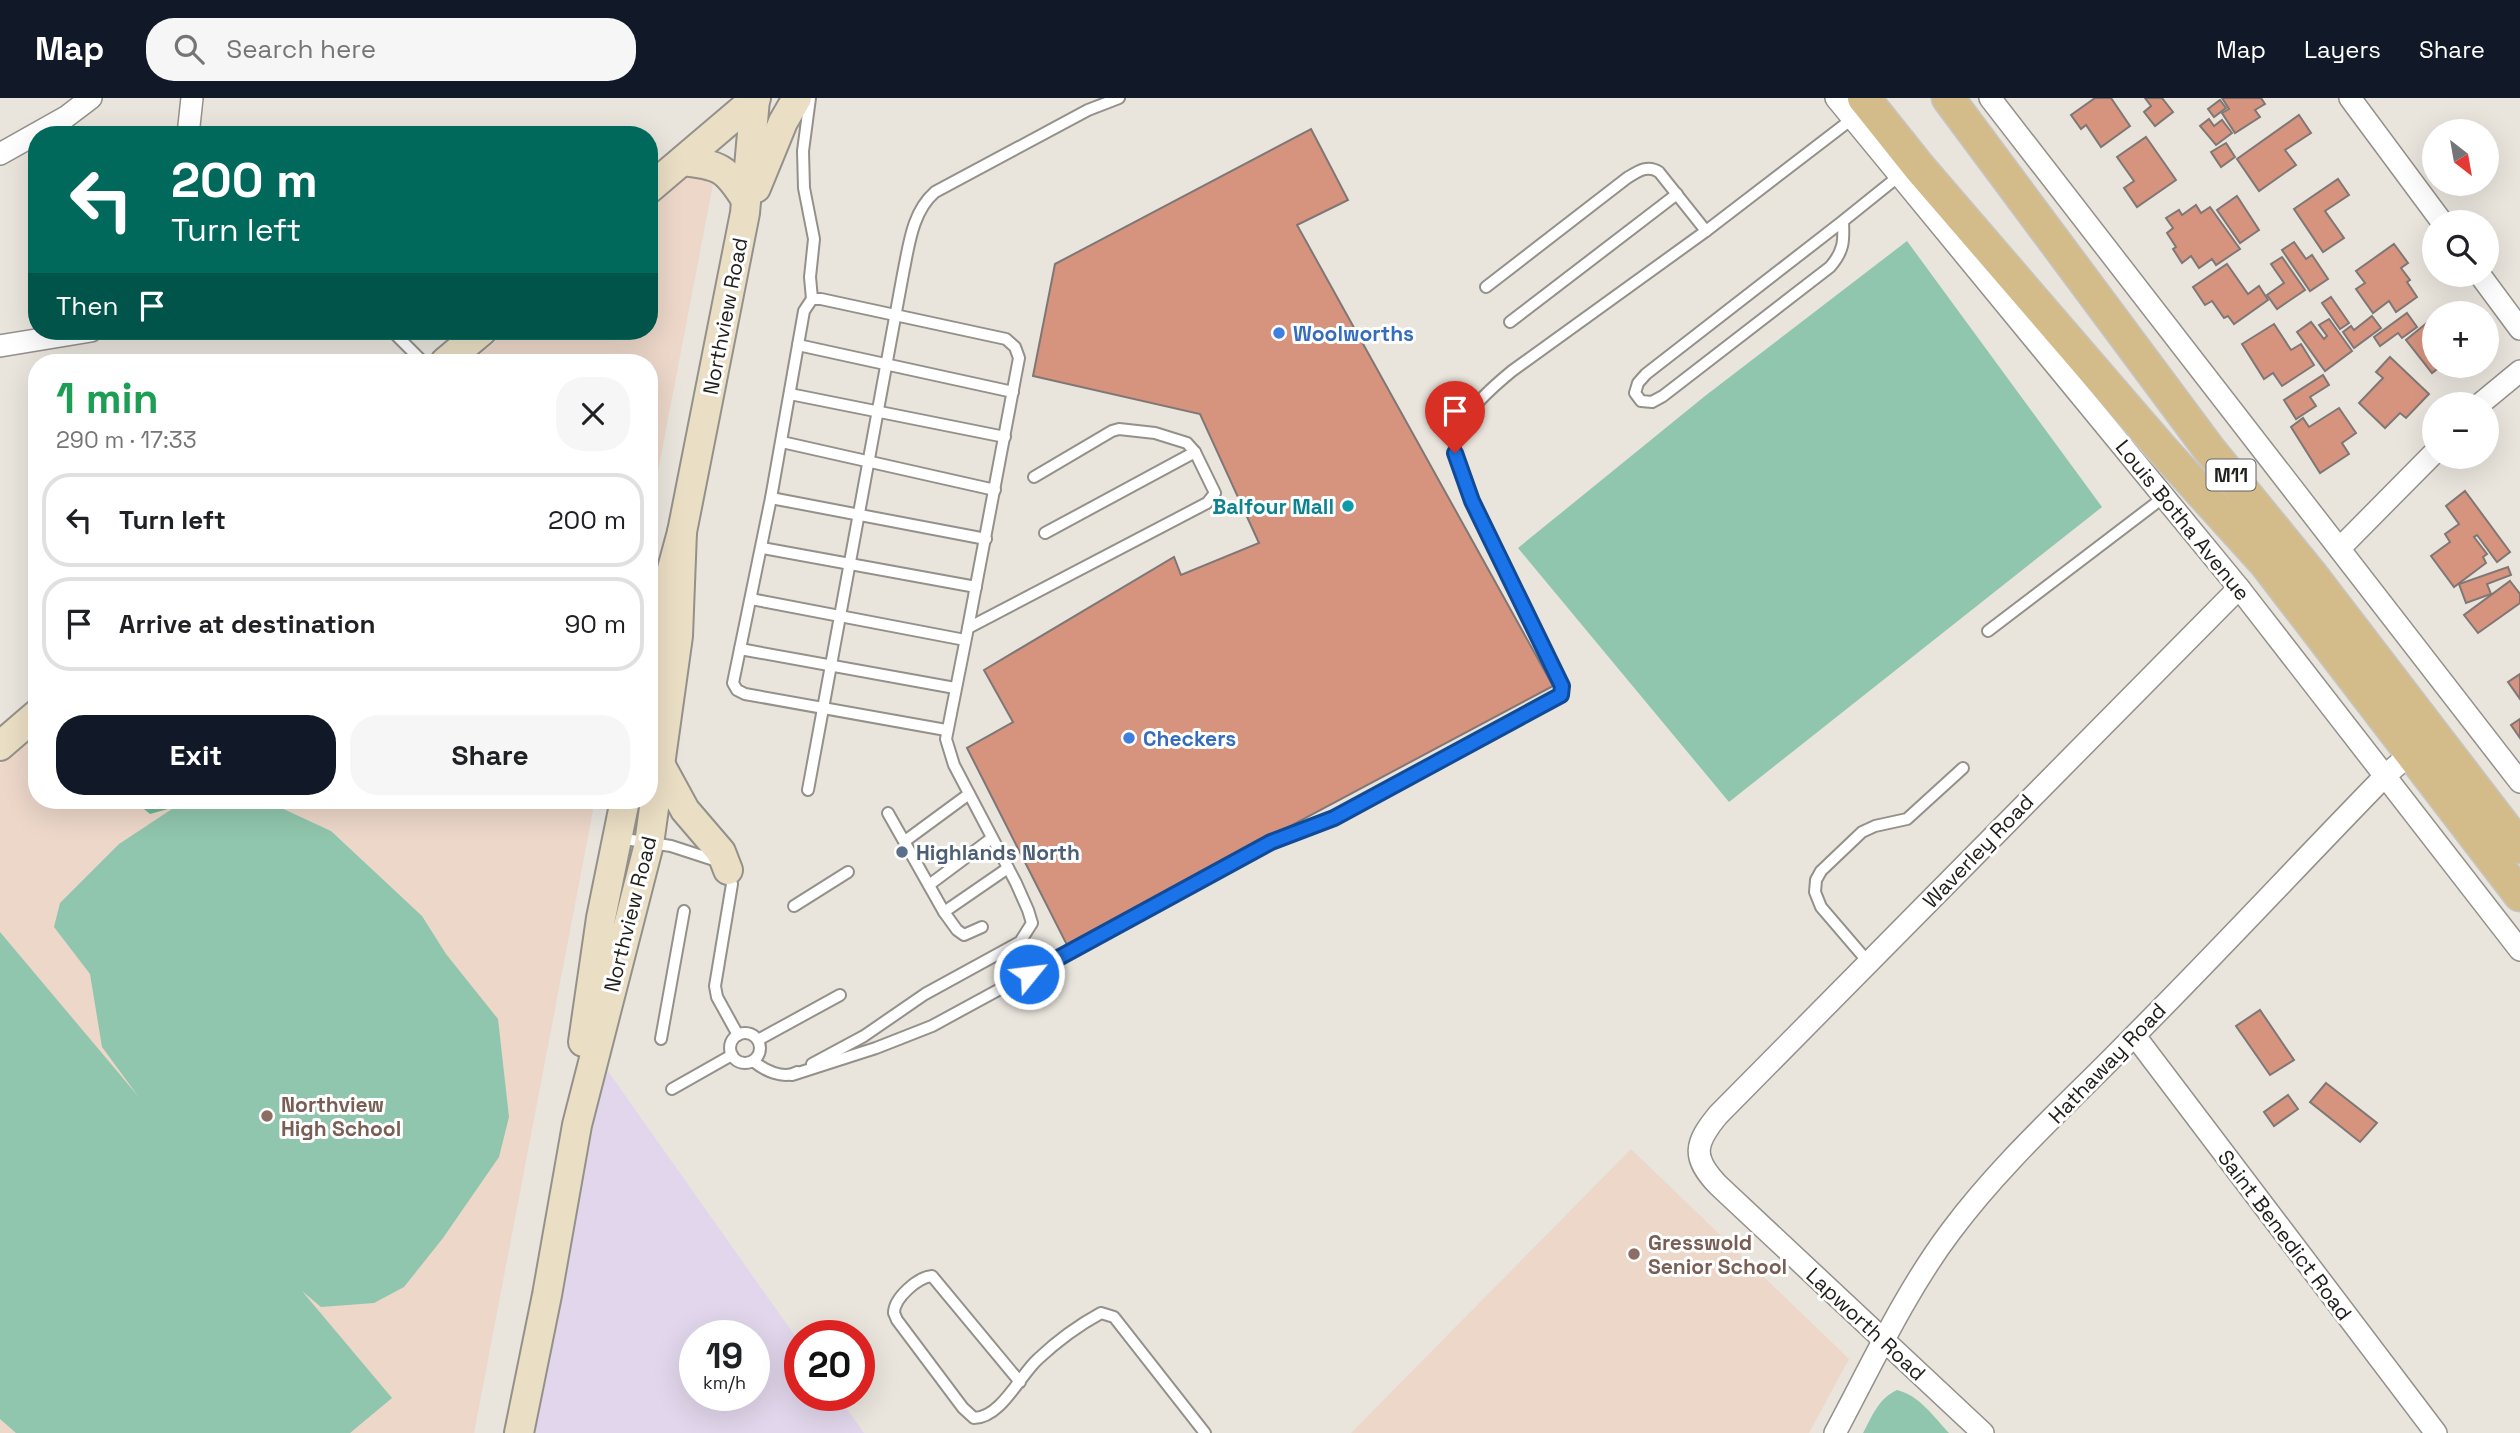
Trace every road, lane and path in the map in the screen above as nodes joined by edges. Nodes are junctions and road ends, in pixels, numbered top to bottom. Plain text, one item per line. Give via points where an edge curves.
1 (91, 98) edge
2 (192, 98) edge
3 (755, 98) edge
4 (797, 98) edge
5 (810, 98) edge
6 (1103, 98) edge
7 (1119, 98) edge
8 (1836, 98) edge
9 (1948, 98) edge
10 (1990, 98) edge
11 (2350, 98) edge
12 (1858, 108) edge
13 (1088, 110) junction
14 (50, 126) edge
15 (189, 126) edge
16 (28, 138) edge
17 (0, 153) edge
18 (682, 160) junction
19 (1899, 176) junction
20 (658, 181) edge
21 (1676, 194) junction
22 (746, 207) junction
23 (2433, 210) edge
24 (1843, 221) junction
25 (1706, 231) junction
26 (1486, 287) dead end
27 (2489, 287) edge
28 (812, 299) junction
29 (1510, 323) dead end
30 (2520, 329) edge
31 (36, 340) edge
32 (401, 340) edge
33 (471, 340) edge
34 (798, 345) junction
35 (0, 346) edge
36 (415, 354) edge
37 (455, 354) edge
38 (2520, 371) edge
39 (1013, 392) junction
40 (2495, 392) edge
41 (790, 394) junction
42 (1005, 437) junction
43 (782, 442) junction
44 (1195, 452) junction
45 (2422, 465) edge
46 (1034, 477) dead end
47 (995, 490) junction
48 (2164, 497) junction
49 (771, 498) junction
50 (682, 532) junction
51 (1045, 533) dead end
52 (986, 539) junction
53 (762, 548) junction
54 (2340, 548) junction
55 (976, 587) junction
56 (2239, 588) junction
57 (751, 599) junction
58 (658, 616) edge
59 (968, 628) junction
60 (1988, 631) dead end
61 (965, 640) junction
62 (740, 649) junction
63 (955, 688) junction
64 (28, 722) edge
65 (946, 730) junction
66 (2422, 744) junction
67 (0, 746) edge
68 (660, 764) junction
69 (1963, 768) dead end
70 (2386, 775) junction
71 (658, 779) edge
72 (2520, 782) edge
73 (808, 790) dead end
74 (969, 794) junction
75 (623, 809) edge
76 (654, 809) edge
77 (888, 813) dead end
78 (618, 838) junction
79 (992, 838) junction
80 (905, 841) junction
81 (649, 844) junction
82 (2520, 847) edge
83 (1008, 868) junction
84 (728, 870) junction
85 (848, 872) dead end
86 (929, 885) junction
87 (2520, 895) edge
88 (794, 906) dead end
89 (684, 911) dead end
90 (944, 912) junction
91 (982, 927) dead end
92 (2520, 950) edge
93 (1869, 963) junction
94 (840, 995) dead end
95 (738, 1035) junction
96 (2135, 1036) junction
97 (661, 1039) dead end
98 (758, 1040) junction
99 (732, 1055) junction
100 (752, 1061) junction
101 (792, 1075) junction
102 (672, 1089) dead end
103 (1718, 1115) joint
104 (577, 1125) junction
105 (1884, 1340) junction
106 (1020, 1382) junction
107 (519, 1433) edge
108 (1205, 1433) edge
109 (1835, 1433) edge
110 (1983, 1433) edge
111 (2436, 1433) edge

1 - 14 street
2 - 15 street
3 - 18 main road
3 - 22 main road, Northview Road
4 - 22 main road
5 - 28 lane via 803,151 814,239
6 - 13 lane
7 - 13 lane
8 - 12 street, Louis Botha Avenue
9 - 66 main road, Louis Botha Avenue / M11 via 2209,449 2311,573
10 - 54 street
11 - 23 street
12 - 19 street, Louis Botha Avenue
12 - 25 lane
12 - 66 main road, Louis Botha Avenue / M11 via 1919,167
13 - 73 lane via 935,192 921,206 901,288
16 - 17 street
18 - 20 main road
18 - 22 main road via 722,169
19 - 24 lane
19 - 48 street, Louis Botha Avenue
21 - 25 lane
21 - 26 lane via 1659,173 1642,169
21 - 29 lane
22 - 50 main road, Northview Road
24 - 24 lane via 1844,246 1830,267 1663,396 1641,401 1635,393 1646,374
25 - 101 lane via 1512,371 1482,396 1461,427 1455,453 1462,477 1562,686 1561,695 1334,818 1284,835 932,1026
27 - 30 street
28 - 34 lane via 804,311
28 - 39 lane via 1006,339 1019,358
31 - 35 street
32 - 36 lane
33 - 37 main road
34 - 39 lane
34 - 41 lane
38 - 40 street
39 - 42 lane
41 - 42 lane
41 - 43 lane
42 - 47 lane
43 - 47 lane
43 - 49 lane
44 - 46 lane via 1175,438 1119,429
44 - 51 lane
44 - 59 lane via 1214,489 1207,503
45 - 54 street
47 - 52 lane
48 - 56 street, Louis Botha Avenue
48 - 60 lane
49 - 52 lane
49 - 53 lane
50 - 58 main road, Northview Road
50 - 68 main road, Northview Road via 678,636
52 - 55 lane
53 - 55 lane
53 - 57 lane
54 - 72 street
55 - 59 lane
56 - 70 street, Louis Botha Avenue
56 - 93 street, Waverley Road
57 - 61 lane
57 - 62 lane
59 - 61 lane
61 - 63 lane
62 - 63 lane
62 - 65 lane via 733,683 745,694
63 - 65 lane
64 - 67 main road
65 - 74 lane via 954,765
66 - 70 street, Hathaway Road
66 - 82 main road, Louis Botha Avenue / M11
66 - 87 main road, Louis Botha Avenue / M11
68 - 71 main road, Northview Road
68 - 84 main road via 685,810 721,852
69 - 93 lane via 1907,819 1863,832 1816,880 1821,907
70 - 92 street, Louis Botha Avenue
70 - 96 street, Hathaway Road
74 - 79 lane
74 - 80 lane
75 - 78 main road, Northview Road
76 - 81 main road, Northview Road
77 - 80 lane
78 - 81 lane
78 - 104 main road, Northview Road via 583,1040
79 - 83 lane
79 - 86 lane
80 - 86 lane
81 - 84 lane via 699,853
81 - 104 main road, Northview Road
83 - 90 lane
83 - 101 lane via 1032,923 1020,942
84 - 95 lane via 732,884 715,986
85 - 88 lane
86 - 90 lane
89 - 97 lane
90 - 91 lane via 964,935
93 - 103 street, Waverley Road
94 - 98 lane
95 - 98 lane via 746,1033
95 - 99 lane via 732,1040
96 - 105 street, Hathaway Road via 2035,1136 1951,1231
96 - 111 street, Saint Benedict Road
98 - 100 lane via 760,1048
99 - 100 lane via 745,1063
99 - 102 lane
100 - 101 lane via 763,1069
103 - 105 street, Lapworth Road via 1699,1146 1708,1175
104 - 107 main road, Northview Road
105 - 109 street, Hathaway Road
105 - 110 street, Lapworth Road
106 - 106 lane via 994,1409 974,1418 894,1313 897,1301 920,1280 929,1276 937,1280
106 - 108 lane via 1037,1359 1101,1312 1106,1313 1114,1317

